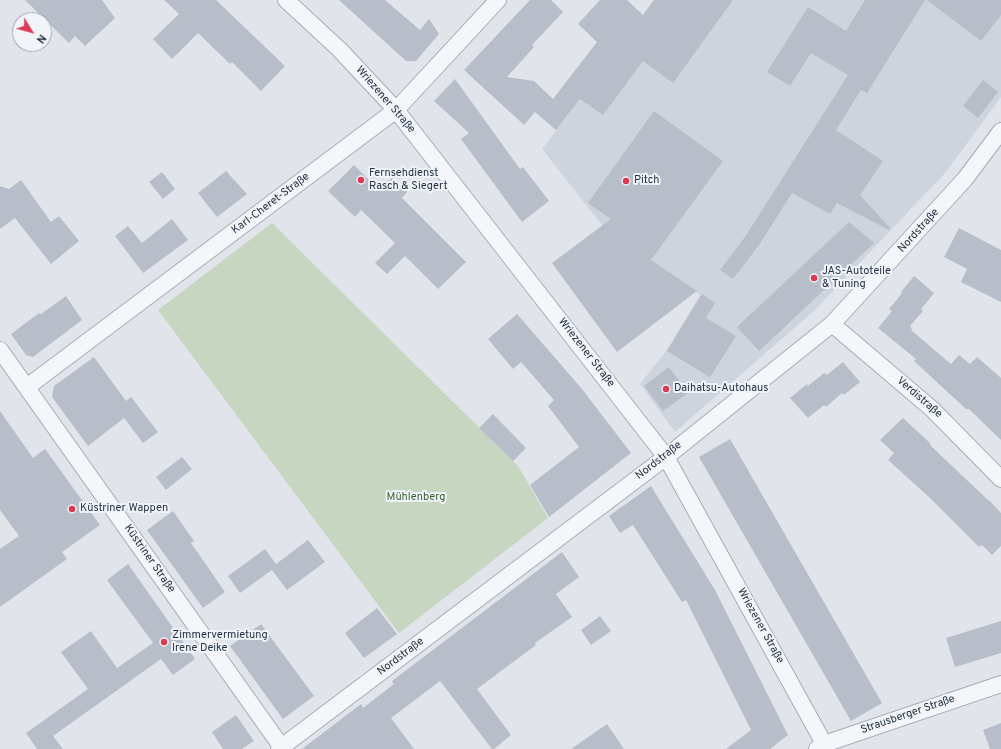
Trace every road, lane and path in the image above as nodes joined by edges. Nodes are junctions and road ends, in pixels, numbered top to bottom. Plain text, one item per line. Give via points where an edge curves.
1 (286, 0) edge
2 (498, 0) edge
3 (396, 110) junction
4 (1001, 131) edge
5 (832, 324) junction
6 (0, 350) edge
7 (27, 387) junction
8 (666, 457) junction
9 (1001, 478) edge
10 (1001, 684) edge
11 (823, 747) edge
12 (281, 748) edge

1 - 3 street, Wriezener Straße via 340,50
2 - 3 street, Karl-Cheret-Straße
3 - 7 street, Karl-Cheret-Straße
3 - 8 street, Wriezener Straße
4 - 5 street, Nordstraße via 965,179
5 - 8 street, Nordstraße
5 - 9 street, Verdistraße via 932,408
6 - 7 street, Küstriner Straße
7 - 12 street, Küstriner Straße
8 - 11 street, Wriezener Straße
8 - 12 street, Nordstraße
10 - 11 street, Strausberger Straße

